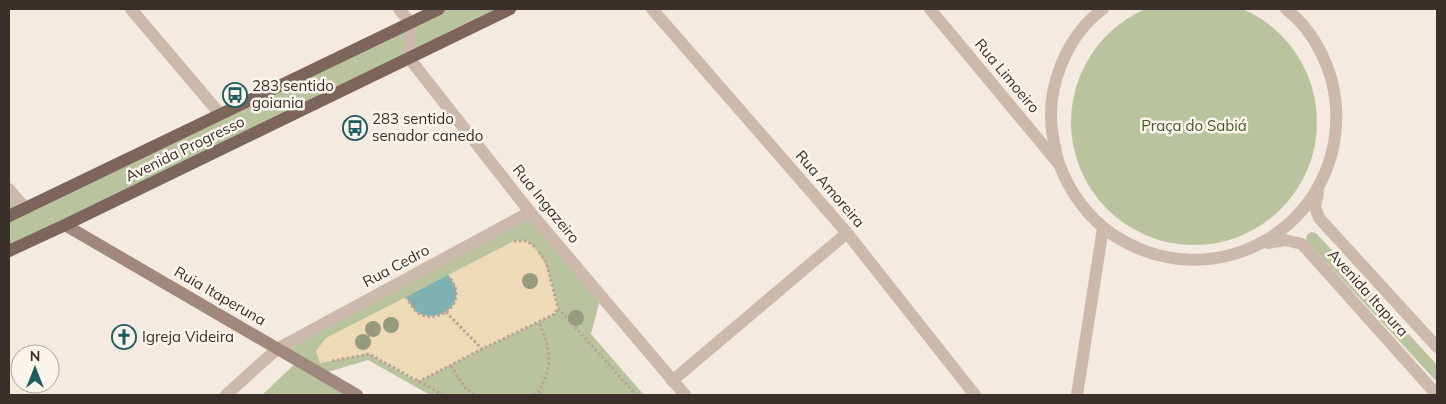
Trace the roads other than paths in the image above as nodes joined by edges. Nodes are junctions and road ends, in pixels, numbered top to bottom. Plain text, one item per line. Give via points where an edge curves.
1 (131, 9) edge
2 (399, 9) edge
3 (439, 9) edge
4 (510, 9) edge
5 (652, 9) edge
6 (930, 9) edge
7 (1103, 9) edge
8 (1287, 9) edge
9 (410, 22) junction
10 (409, 58) junction
11 (220, 114) junction
12 (1059, 164) junction
13 (1319, 188) junction
14 (9, 189) edge
15 (25, 208) junction
16 (530, 212) junction
17 (9, 216) edge
18 (65, 225) junction
19 (1103, 228) junction
20 (847, 233) junction
21 (1262, 244) junction
22 (9, 251) edge
23 (1437, 347) edge
24 (277, 348) junction
25 (672, 381) junction
26 (226, 395) edge
27 (357, 395) edge
28 (685, 395) edge
29 (976, 395) edge
30 (1077, 395) edge
31 (1437, 395) edge

1 - 11 street
2 - 9 street
3 - 9 main road, Avenida Progresso
4 - 10 main road, Avenida Progresso
5 - 20 street, Rua Amoreira
6 - 12 street, Rua Limoeiro
7 - 12 street via 1076,37 1054,87 1051,126
8 - 13 street via 1310,34 1326,62 1336,93 1337,126 1332,158
9 - 10 street
9 - 11 main road, Avenida Progresso
10 - 16 street, Rua Ingazeiro
10 - 18 main road, Avenida Progresso
11 - 15 main road, Avenida Progresso
12 - 19 street via 1071,191
13 - 21 street via 1304,210
13 - 23 street, Avenida Itapura via 1315,207 1319,218
14 - 15 street
15 - 17 main road, Avenida Progresso
16 - 24 street, Rua Cedro
16 - 25 street, Rua Ingazeiro
18 - 22 main road, Avenida Progresso
18 - 24 street, Ruia Itaperuna
19 - 21 street via 1146,252 1170,258 1224,257
19 - 30 street
20 - 25 street
20 - 29 street, Rua Amoreira
21 - 31 street, Avenida Itapura via 1285,240 1302,244
24 - 26 street, Rua Cedro
24 - 27 street, Ruia Itaperuna
25 - 28 street, Rua Ingazeiro

